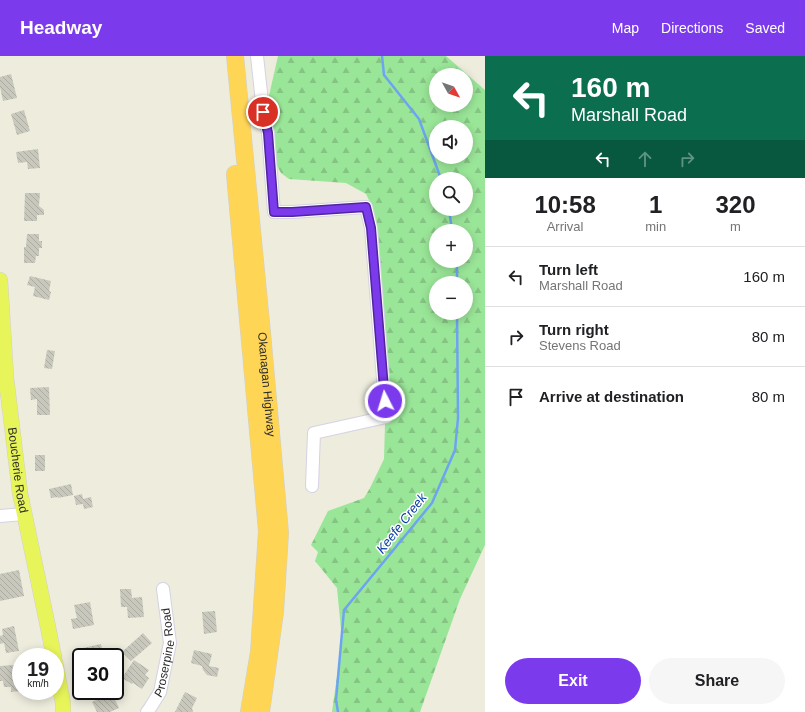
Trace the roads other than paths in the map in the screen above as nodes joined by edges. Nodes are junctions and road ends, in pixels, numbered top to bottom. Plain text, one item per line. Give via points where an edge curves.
1 (224, 56) edge
2 (235, 56) edge
3 (257, 56) edge
4 (0, 280) edge
5 (312, 486) dead end
6 (24, 514) junction
7 (0, 516) edge
8 (163, 589) dead end
9 (52, 648) edge
10 (62, 700) edge
11 (63, 712) edge
12 (147, 712) edge
13 (249, 712) edge
14 (261, 712) edge

1 - 13 highway, Okanagan Highway via 267,531 259,652
2 - 14 highway, Okanagan Highway via 280,533 276,612
3 - 5 street via 268,133 274,212 366,207 371,228 386,416 314,433
4 - 6 main road, Boucherie Road via 6,377
6 - 7 street
6 - 9 main road, Boucherie Road
8 - 12 street, Proserpine Road via 170,642 160,692
10 - 11 main road

